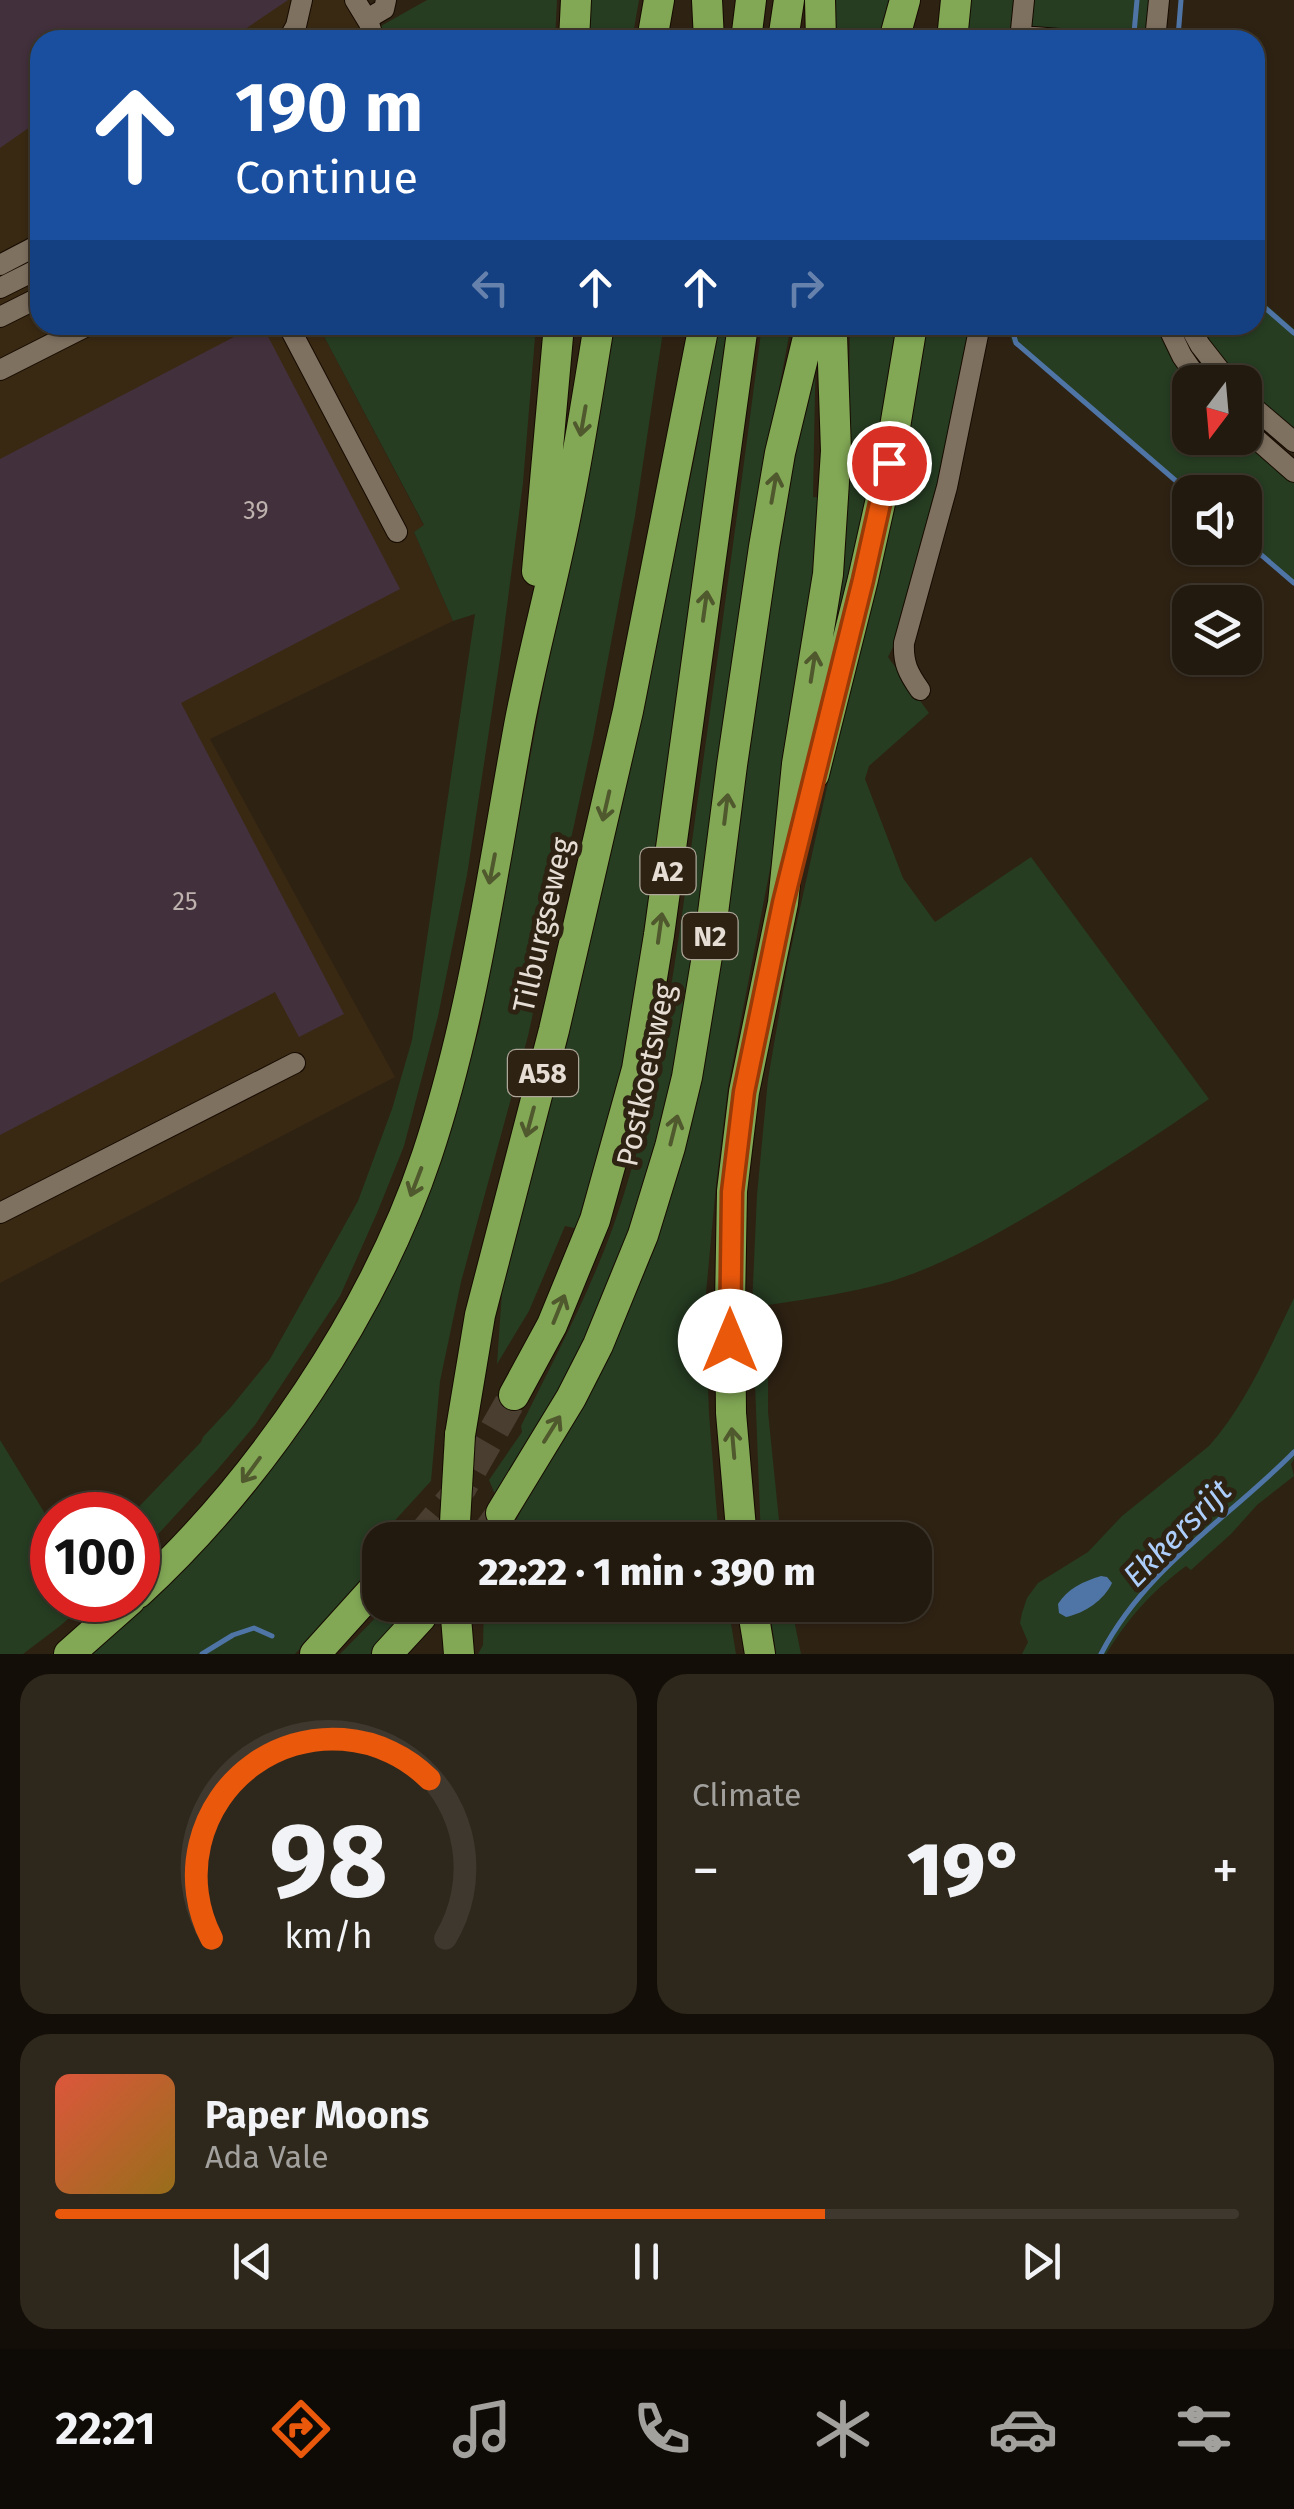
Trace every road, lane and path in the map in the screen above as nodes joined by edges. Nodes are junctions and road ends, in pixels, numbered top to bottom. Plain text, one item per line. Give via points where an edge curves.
1 (302, 0) edge
2 (355, 0) edge
3 (386, 0) edge
4 (576, 0) edge
5 (659, 0) edge
6 (706, 0) edge
7 (751, 0) edge
8 (789, 0) edge
9 (820, 0) edge
10 (905, 0) edge
11 (956, 0) edge
12 (1024, 0) edge
13 (1159, 0) edge
14 (367, 19) junction
15 (294, 30) edge
16 (371, 30) edge
17 (574, 30) edge
18 (654, 30) edge
19 (708, 30) edge
20 (747, 30) edge
21 (784, 30) edge
22 (821, 30) edge
23 (897, 30) edge
24 (953, 30) edge
25 (1021, 30) edge
26 (1156, 30) edge
27 (30, 249) edge
28 (0, 265) edge
29 (30, 273) edge
30 (0, 288) edge
31 (30, 302) edge
32 (0, 318) edge
33 (69, 335) edge
34 (293, 335) edge
35 (558, 335) edge
36 (597, 335) edge
37 (688, 335) edge
38 (702, 335) edge
39 (742, 335) edge
40 (820, 335) edge
41 (823, 335) edge
42 (910, 335) edge
43 (978, 335) edge
44 (1172, 335) edge
45 (1195, 335) edge
46 (1188, 365) edge
47 (1217, 365) edge
48 (0, 370) edge
49 (1262, 415) edge
50 (1294, 442) edge
51 (1262, 444) edge
52 (676, 464) junction
53 (1294, 472) edge
54 (397, 532) dead end
55 (530, 670) junction
56 (920, 690) dead end
57 (783, 903) junction
58 (294, 1063) dead end
59 (0, 1213) edge
60 (514, 1395) tunnel mouth
61 (501, 1512) tunnel mouth
62 (455, 1522) edge
63 (740, 1522) edge
64 (160, 1572) edge
65 (362, 1602) edge
66 (106, 1622) edge
67 (417, 1622) edge
68 (456, 1622) edge
69 (755, 1622) edge
70 (70, 1654) edge
71 (315, 1654) edge
72 (387, 1654) edge
73 (459, 1654) edge
74 (760, 1654) edge

1 - 15 street
2 - 14 street
3 - 14 street
4 - 17 highway
5 - 18 highway
6 - 19 highway
7 - 20 highway
8 - 21 highway
9 - 22 highway
10 - 23 highway
11 - 24 highway
12 - 25 street
13 - 26 street
14 - 16 street
27 - 28 street
29 - 30 street
31 - 32 street
33 - 48 street
34 - 54 street
35 - 55 highway
36 -> 55 highway via 568,507
37 - 52 highway
38 - 52 highway, Tilburgseweg / A58
60 -> 39 highway, Postkoetsweg / A2 via 552,1325 594,1220 636,1069
61 -> 40 highway, Postkoetsweg / N2 via 598,1345 670,1147 709,944 780,453
57 -> 41 highway via 828,574 836,451
42 - 57 highway via 863,580
43 - 56 street via 947,487 904,642 907,671
44 - 46 street
45 - 47 street
49 - 50 street
51 - 53 street
52 -> 62 highway, Tilburgseweg / A58, bridge via 597,847 480,1315 460,1435
55 -> 64 highway via 464,1022 427,1155 399,1226 308,1391 237,1489
63 -> 57 highway via 731,1414 732,1192 744,1092
58 - 59 street
65 - 71 highway
66 - 70 highway
67 - 72 highway
68 - 73 highway
69 - 74 highway

